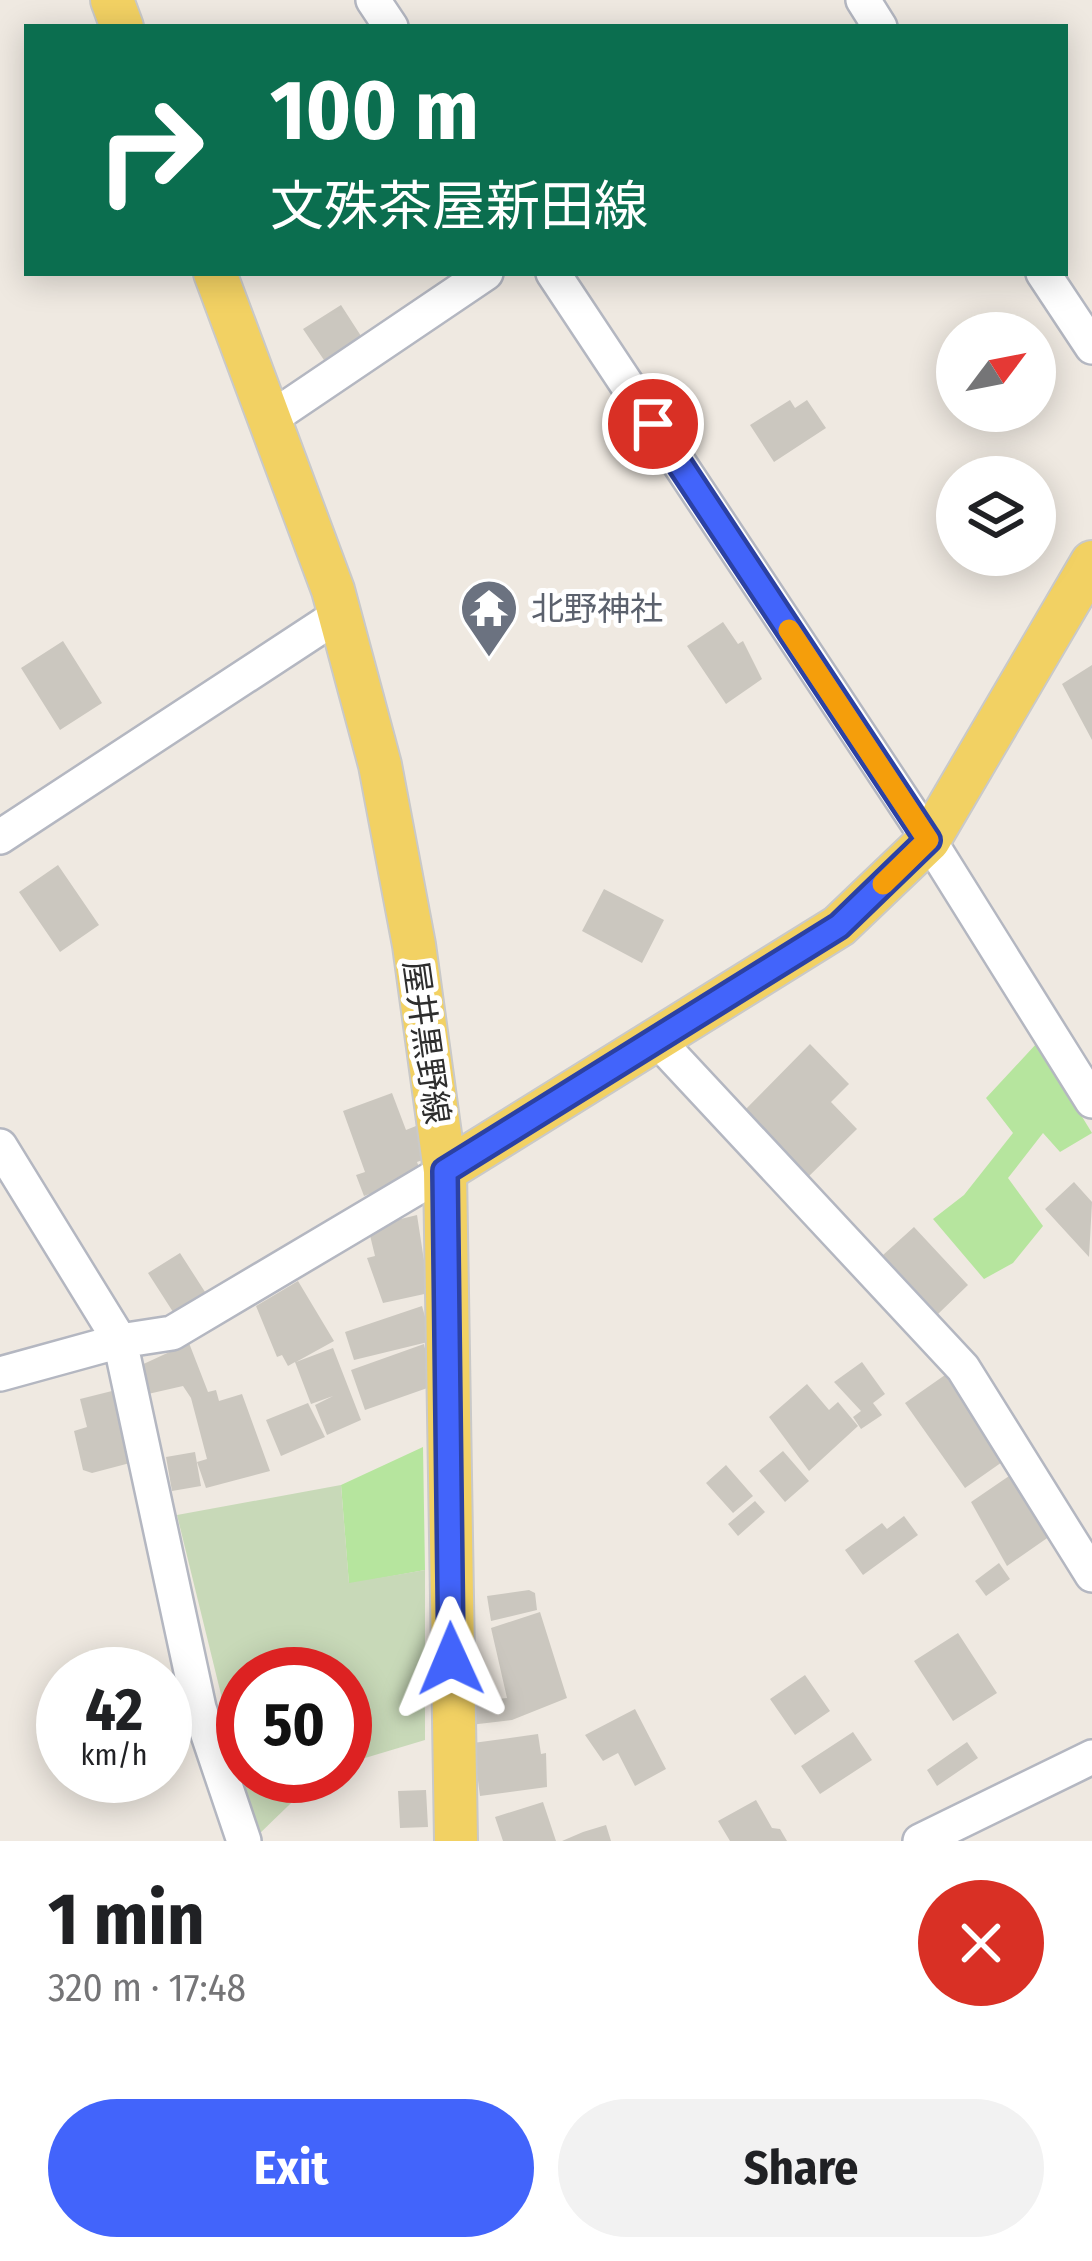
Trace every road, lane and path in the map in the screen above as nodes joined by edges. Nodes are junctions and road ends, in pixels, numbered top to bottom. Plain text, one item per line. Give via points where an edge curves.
1 (215, 276) edge
2 (481, 276) edge
3 (555, 276) edge
4 (1045, 276) edge
5 (1092, 347) edge
6 (270, 419) junction
7 (1092, 562) edge
8 (338, 616) junction
9 (0, 837) edge
10 (928, 840) junction
11 (659, 1042) junction
12 (1092, 1100) edge
13 (0, 1146) edge
14 (445, 1171) junction
15 (120, 1341) junction
16 (0, 1374) edge
17 (1092, 1575) edge
18 (1092, 1756) edge
19 (943, 1837) edge
20 (244, 1841) edge
21 (456, 1841) edge

1 - 6 main road, 屋井黒野線
2 - 6 street
3 - 10 street
4 - 5 street
6 - 8 main road, 屋井黒野線
7 - 10 main road
8 - 9 street
8 - 14 main road, 屋井黒野線 via 380,765
10 - 11 main road via 839,926
10 - 12 street
11 - 14 main road
11 - 17 street via 963,1368
13 - 15 street
14 - 15 street via 172,1334
14 - 21 main road, 屋井黒野線
15 - 16 street
15 - 20 street via 200,1708
18 - 19 street

